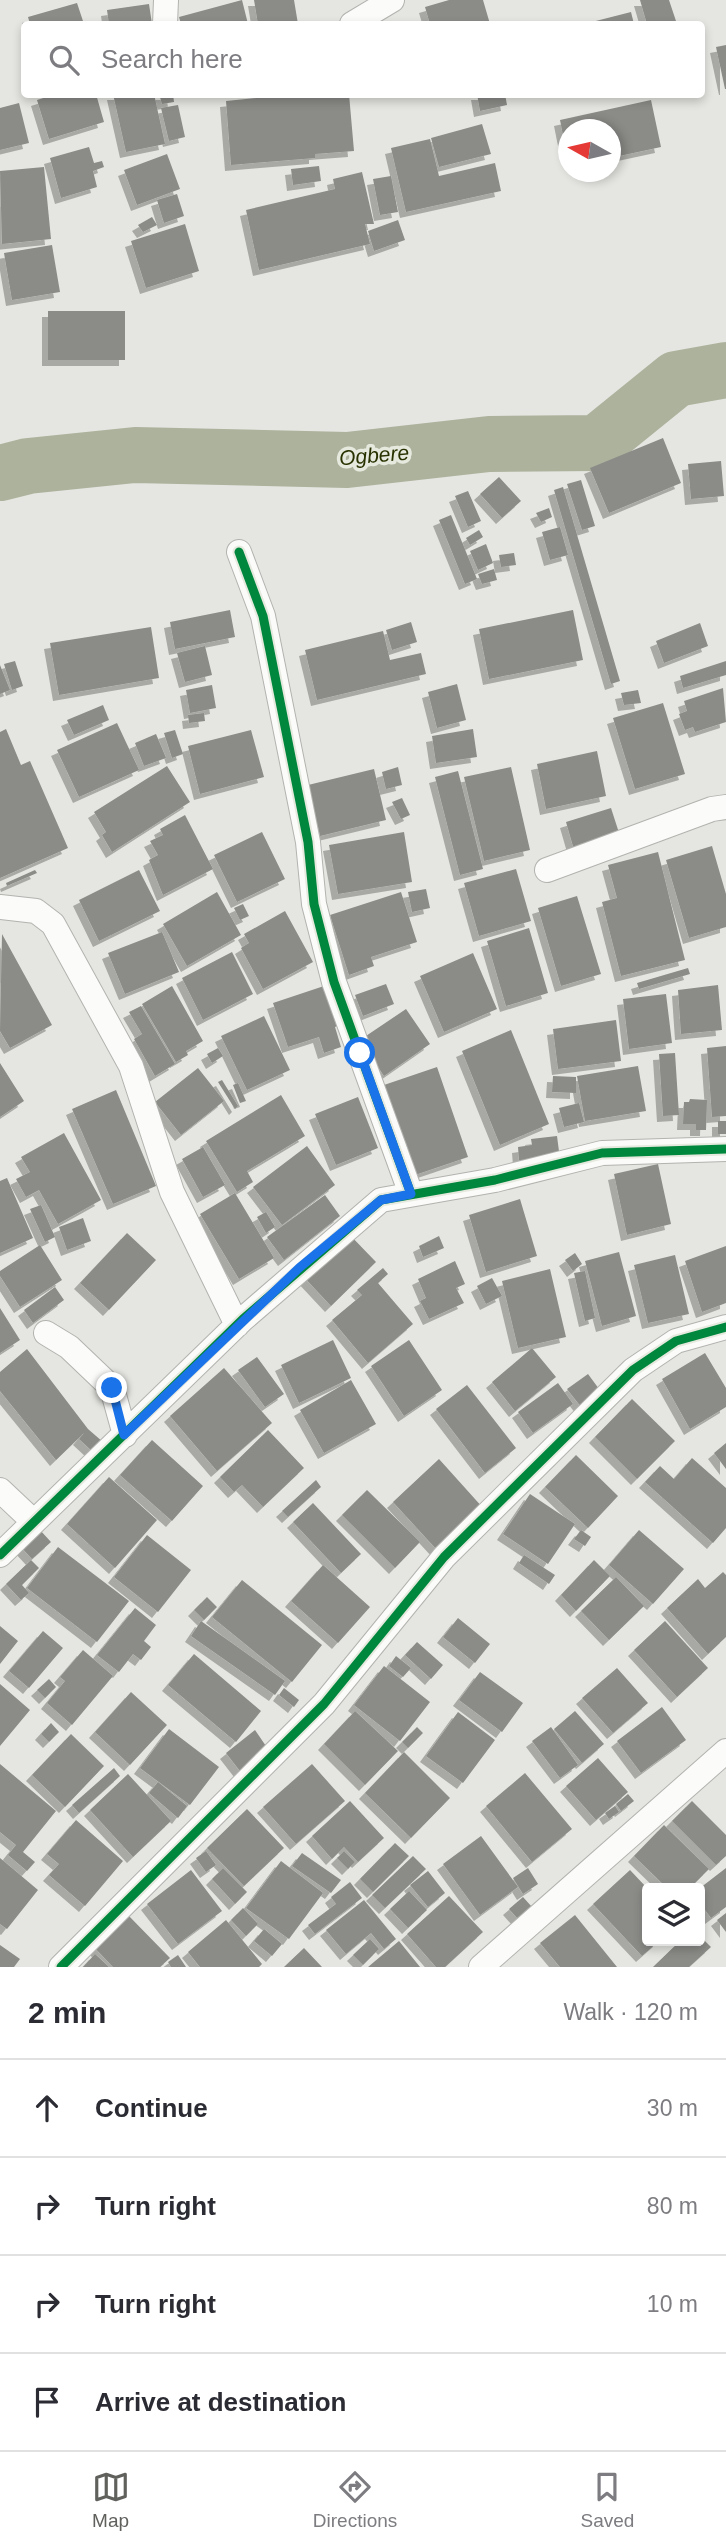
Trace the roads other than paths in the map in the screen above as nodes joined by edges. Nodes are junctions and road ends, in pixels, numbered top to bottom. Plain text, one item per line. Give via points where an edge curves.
1 (166, 0) edge
2 (393, 0) edge
3 (165, 21) edge
4 (357, 21) edge
5 (239, 552) dead end
6 (726, 807) edge
7 (547, 870) dead end
8 (0, 907) edge
9 (726, 1149) edge
10 (411, 1194) junction
11 (237, 1325) junction
12 (726, 1327) edge
13 (46, 1333) dead end
14 (124, 1435) junction
15 (0, 1490) edge
16 (34, 1522) junction
17 (0, 1555) edge
18 (726, 1751) edge
19 (61, 1967) edge
20 (481, 1967) edge

1 - 3 street
2 - 4 street
5 - 10 street via 263,616 308,842 313,904 331,969
6 - 7 street
8 - 11 street via 36,911 53,924 131,1066 172,1192
9 - 10 street via 602,1153 495,1180
10 - 11 street via 381,1200
11 - 14 street
12 - 19 street via 676,1341 634,1370 444,1558 324,1704
13 - 14 street via 69,1347 112,1388
14 - 16 street
15 - 16 street
16 - 17 street
18 - 20 street

